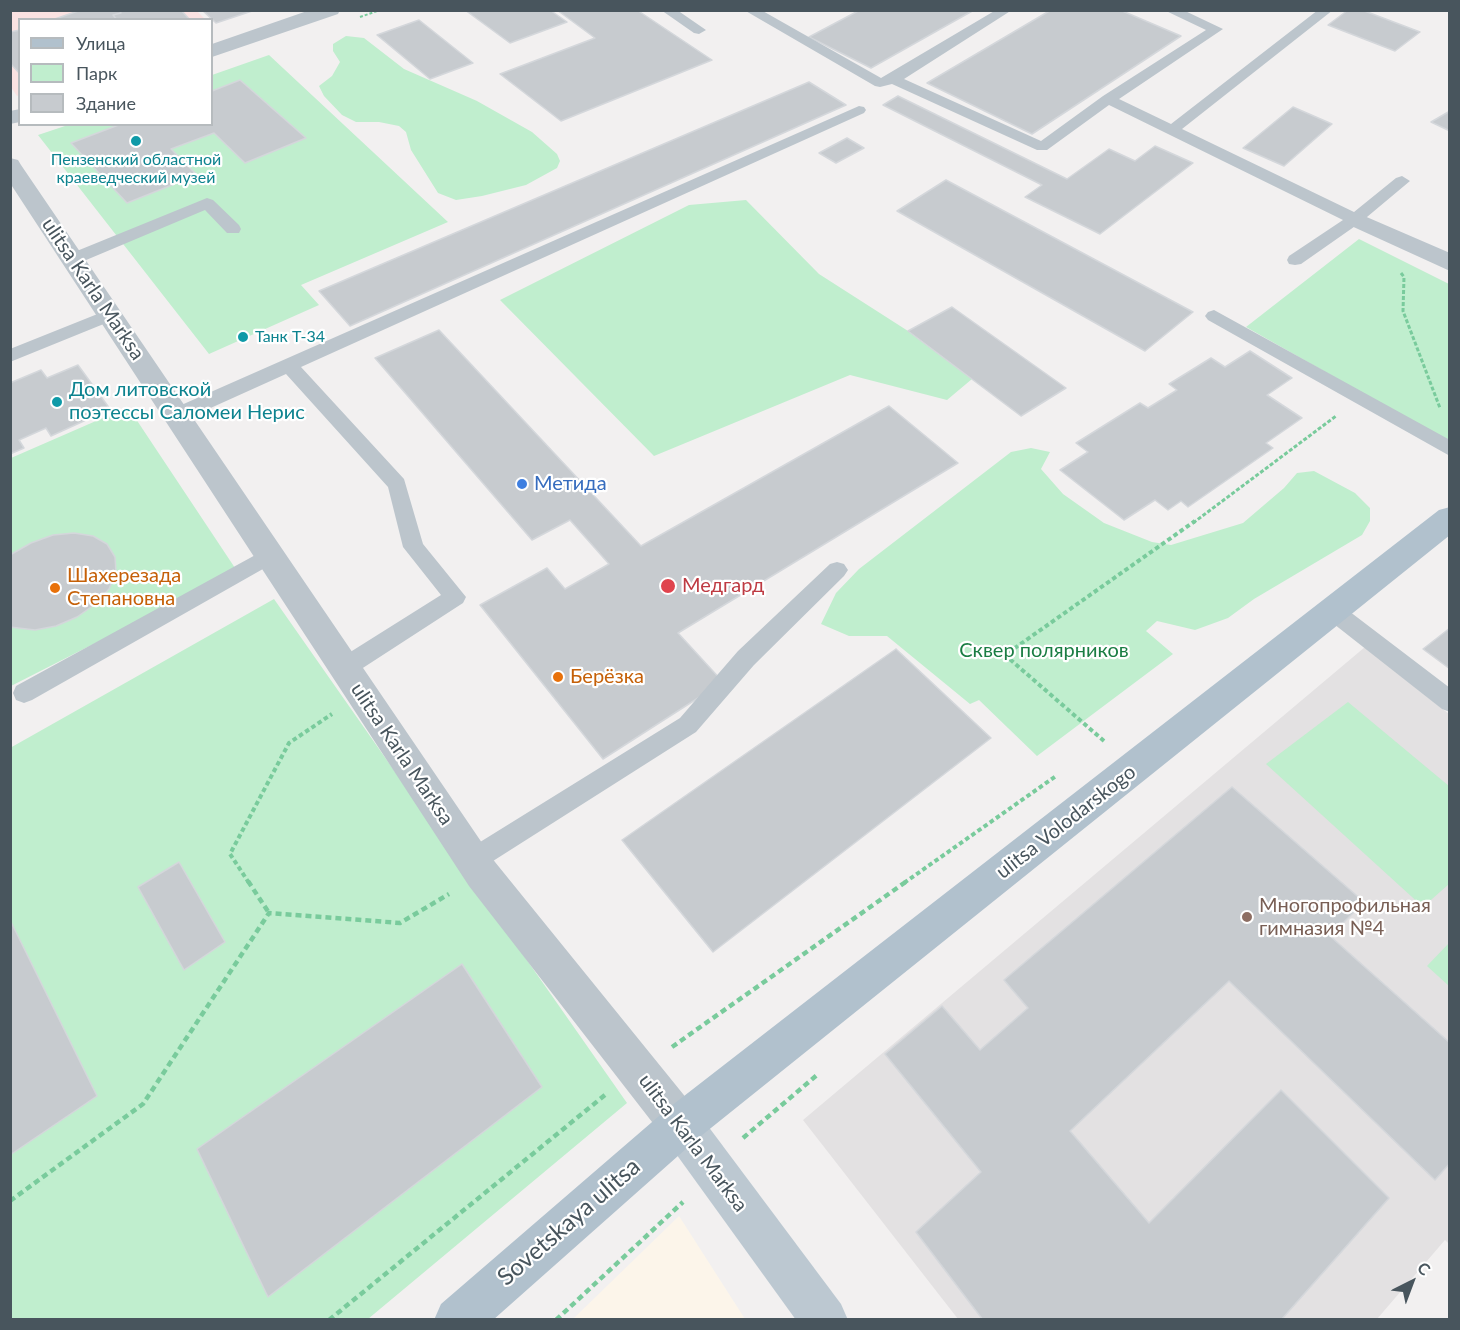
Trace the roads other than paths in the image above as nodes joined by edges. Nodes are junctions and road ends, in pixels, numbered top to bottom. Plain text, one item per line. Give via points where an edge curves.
1 (330, 10) edge
2 (667, 10) edge
3 (750, 10) edge
4 (1006, 10) edge
5 (1170, 10) edge
6 (1327, 10) edge
7 (699, 30) dead end
8 (213, 51) edge
9 (893, 79) junction
10 (1108, 99) junction
11 (859, 111) dead end
12 (1172, 130) junction
13 (10, 165) edge
14 (1402, 181) dead end
15 (1364, 223) junction
16 (233, 229) dead end
17 (73, 259) junction
18 (1295, 260) dead end
19 (1449, 263) edge
20 (110, 315) junction
21 (1214, 316) dead end
22 (10, 356) edge
23 (289, 365) junction
24 (177, 416) junction
25 (1443, 445) edge
26 (1449, 518) edge
27 (270, 555) junction
28 (837, 570) dead end
29 (1333, 611) junction
30 (353, 681) junction
31 (24, 693) dead end
32 (1449, 702) edge
33 (477, 867) junction
34 (681, 1125) junction
35 (457, 1320) edge
36 (825, 1320) edge

1 - 8 street
2 - 7 lane
3 - 9 lane via 880,83
4 - 9 lane
5 - 10 lane via 1216,29
6 - 12 lane
9 - 10 lane via 1042,147
10 - 12 lane
11 - 23 lane
12 - 15 lane
13 - 17 street, ulitsa Karla Marksa
14 - 15 lane
15 - 18 lane
15 - 19 street
16 - 17 lane via 207,203
17 - 20 street, ulitsa Karla Marksa
20 - 22 lane
20 - 24 street, ulitsa Karla Marksa
21 - 25 lane
23 - 24 lane
23 - 30 lane via 397,484 413,548 455,597
24 - 27 street, ulitsa Karla Marksa
26 - 29 main road, ulitsa Volodarskogo
27 - 30 street, ulitsa Karla Marksa
27 - 31 lane
28 - 33 lane via 746,658 688,725
29 - 32 lane
29 - 34 main road, ulitsa Volodarskogo
30 - 33 street, ulitsa Karla Marksa
33 - 34 street, ulitsa Karla Marksa
34 - 35 main road, Sovetskaya ulitsa
34 - 36 main road, ulitsa Karla Marksa

